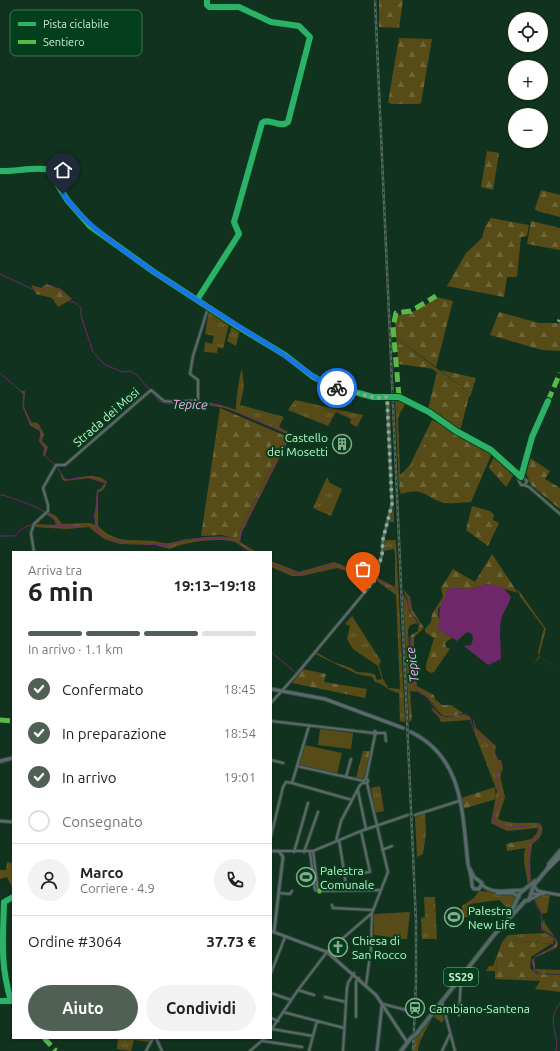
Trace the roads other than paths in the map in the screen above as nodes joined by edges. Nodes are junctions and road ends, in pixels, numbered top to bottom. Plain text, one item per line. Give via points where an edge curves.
1 (207, 0) edge
2 (0, 171) edge
3 (197, 300) junction
4 (208, 308) junction
5 (387, 397) junction
6 (548, 401) dead end
7 (524, 472) junction
8 (516, 474) junction
9 (521, 477) junction
10 (525, 478) junction
11 (519, 481) junction
12 (527, 481) junction
13 (524, 485) junction
14 (529, 487) junction
15 (560, 514) edge
16 (34, 551) edge
17 (272, 689) edge
18 (282, 690) junction
19 (272, 701) edge
20 (272, 721) edge
21 (310, 726) junction
22 (403, 728) tunnel mouth
23 (411, 732) tunnel mouth
24 (375, 733) junction
25 (386, 741) dead end
26 (12, 758) edge
27 (351, 759) dead end
28 (272, 760) edge
29 (0, 761) edge
30 (283, 763) dead end
31 (297, 766) junction
32 (346, 777) junction
33 (365, 782) junction
34 (292, 783) junction
35 (358, 791) junction
36 (352, 800) junction
37 (460, 800) junction
38 (308, 803) dead end
39 (318, 812) dead end
40 (408, 815) tunnel mouth
41 (415, 815) tunnel mouth
42 (0, 821) edge
43 (12, 822) edge
44 (376, 826) junction
45 (366, 829) junction
46 (361, 831) junction
47 (272, 832) edge
48 (338, 841) junction
49 (392, 846) dead end
50 (382, 850) junction
51 (272, 851) edge
52 (279, 851) junction
53 (289, 852) junction
54 (294, 852) junction
55 (304, 852) junction
56 (312, 852) junction
57 (560, 854) edge
58 (284, 857) junction
59 (548, 868) joint
60 (470, 869) junction
61 (344, 875) junction
62 (477, 879) junction
63 (473, 882) junction
64 (482, 885) junction
65 (534, 886) junction
66 (479, 889) junction
67 (347, 890) junction
68 (380, 890) junction
69 (524, 890) junction
70 (292, 892) dead end
71 (279, 893) junction
72 (547, 893) junction
73 (530, 894) junction
74 (542, 894) junction
75 (560, 895) edge
76 (519, 897) junction
77 (12, 898) edge
78 (527, 901) junction
79 (4, 902) junction
80 (0, 904) edge
81 (332, 905) dead end
82 (372, 911) junction
83 (506, 920) junction
84 (273, 932) edge
85 (285, 936) junction
86 (3, 941) dead end
87 (328, 952) junction
88 (272, 970) edge
89 (354, 973) junction
90 (358, 978) junction
91 (460, 978) junction
92 (366, 985) junction
93 (298, 990) junction
94 (272, 993) edge
95 (314, 995) dead end
96 (324, 997) dead end
97 (291, 1000) junction
98 (441, 1001) junction
99 (346, 1002) junction
100 (383, 1004) junction
101 (435, 1009) junction
102 (406, 1010) dead end
103 (284, 1012) junction
104 (444, 1013) junction
105 (458, 1015) dead end
106 (356, 1017) dead end
107 (272, 1018) edge
108 (278, 1021) junction
109 (317, 1021) junction
110 (272, 1028) edge
111 (344, 1028) junction
112 (272, 1029) edge
113 (450, 1033) junction
114 (313, 1036) junction
115 (154, 1039) edge
116 (156, 1039) edge
117 (262, 1041) joint
118 (407, 1042) junction
119 (302, 1047) dead end
120 (146, 1051) edge
121 (162, 1051) edge
122 (250, 1051) edge
123 (310, 1051) edge
124 (343, 1051) edge
125 (377, 1051) edge
126 (401, 1051) edge
127 (442, 1051) edge
128 (455, 1051) edge

1 - 3 street via 209,7 236,6 271,22 299,26 310,37 288,122 283,125 266,121 262,123 234,222 239,234
2 - 3 street via 42,168 48,170 68,201 90,226
3 - 4 street
4 - 5 street via 285,355 320,381 373,397
4 - 16 street, Strada dei Mosi via 190,374 198,380 198,400 164,401 151,390 65,465 55,466 43,488 48,505 46,513 33,526 31,533
5 - 8 street, bridge via 396,397 429,412 456,432 491,450
5 - 18 street via 392,504 374,581
6 - 7 street via 532,437
7 - 9 street
7 - 10 street
8 - 9 street
8 - 11 street
9 - 10 street
9 - 11 street
10 - 12 street
11 - 13 street
12 - 13 street
12 - 14 street
13 - 14 street
14 - 15 street
17 - 18 main road
18 - 19 street
18 - 22 main road via 330,701
20 - 21 street
21 - 24 street
21 - 31 street
23 - 37 main road via 427,741 443,758 452,774
24 - 25 street via 385,733
24 - 33 street via 366,779 368,781
26 - 29 main road
27 - 32 street
28 - 30 street
31 - 32 street
31 - 34 street
32 - 33 street
33 - 35 street
33 - 44 street
34 - 36 street
34 - 47 street via 286,782 283,787
35 - 36 street
35 - 45 street
36 - 48 street via 341,821
37 - 41 street
37 - 60 main road
38 - 54 street
39 - 55 street
40 - 44 street
42 - 43 street
44 - 45 street
44 - 50 street
45 - 46 street
46 - 48 street
46 - 61 street via 370,872
48 - 56 street
48 - 61 street
49 - 50 street
50 - 68 street via 388,872
51 - 52 street
52 - 53 street
52 - 58 street
53 - 54 street
53 - 58 street
54 - 55 street
55 - 56 street
56 - 67 street via 315,890
57 - 59 highway
57 - 69 main road
58 - 71 street
59 - 65 main road
60 - 62 main road
60 - 63 main road
61 - 67 street
62 - 63 main road
62 - 64 main road
63 - 66 main road via 473,888
64 - 66 main road
64 - 69 main road via 495,891
65 - 72 street via 536,891
65 - 73 main road
66 - 76 main road via 513,893
67 - 68 street
68 - 82 street
69 - 73 main road
69 - 76 main road
70 - 71 street
71 - 84 street
72 - 74 street
72 - 75 street
73 - 74 street
73 - 78 main road
74 - 78 street
76 - 78 main road
76 - 83 main road, SS29
77 - 79 street
78 - 83 main road, SS29
79 - 80 street
79 - 86 street via 1,930
81 - 82 street via 334,908
82 - 87 street
82 - 92 street
83 - 91 main road, SS29
84 - 85 street
85 - 87 street
85 - 88 street
87 - 89 street
87 - 93 street
89 - 90 street
89 - 99 street via 348,983
90 - 92 street
90 - 106 street
91 - 98 main road, SS29
91 - 105 street via 462,980
92 - 100 street
93 - 95 street
93 - 97 street
94 - 97 street
96 - 99 street
97 - 103 street
98 - 101 main road, SS29
98 - 104 street
99 - 111 street
100 - 102 street
100 - 118 street
100 - 125 street
101 - 104 street
101 - 118 main road, SS29, bridge
103 - 108 street
103 - 109 street
104 - 113 street
107 - 108 street
108 - 110 street
109 - 111 street
109 - 114 street
111 - 124 street
112 - 114 street
113 - 127 street
113 - 128 street
114 - 123 street
115 - 120 street
116 - 121 street
117 - 119 street
117 - 122 street
118 - 126 main road, SS29

